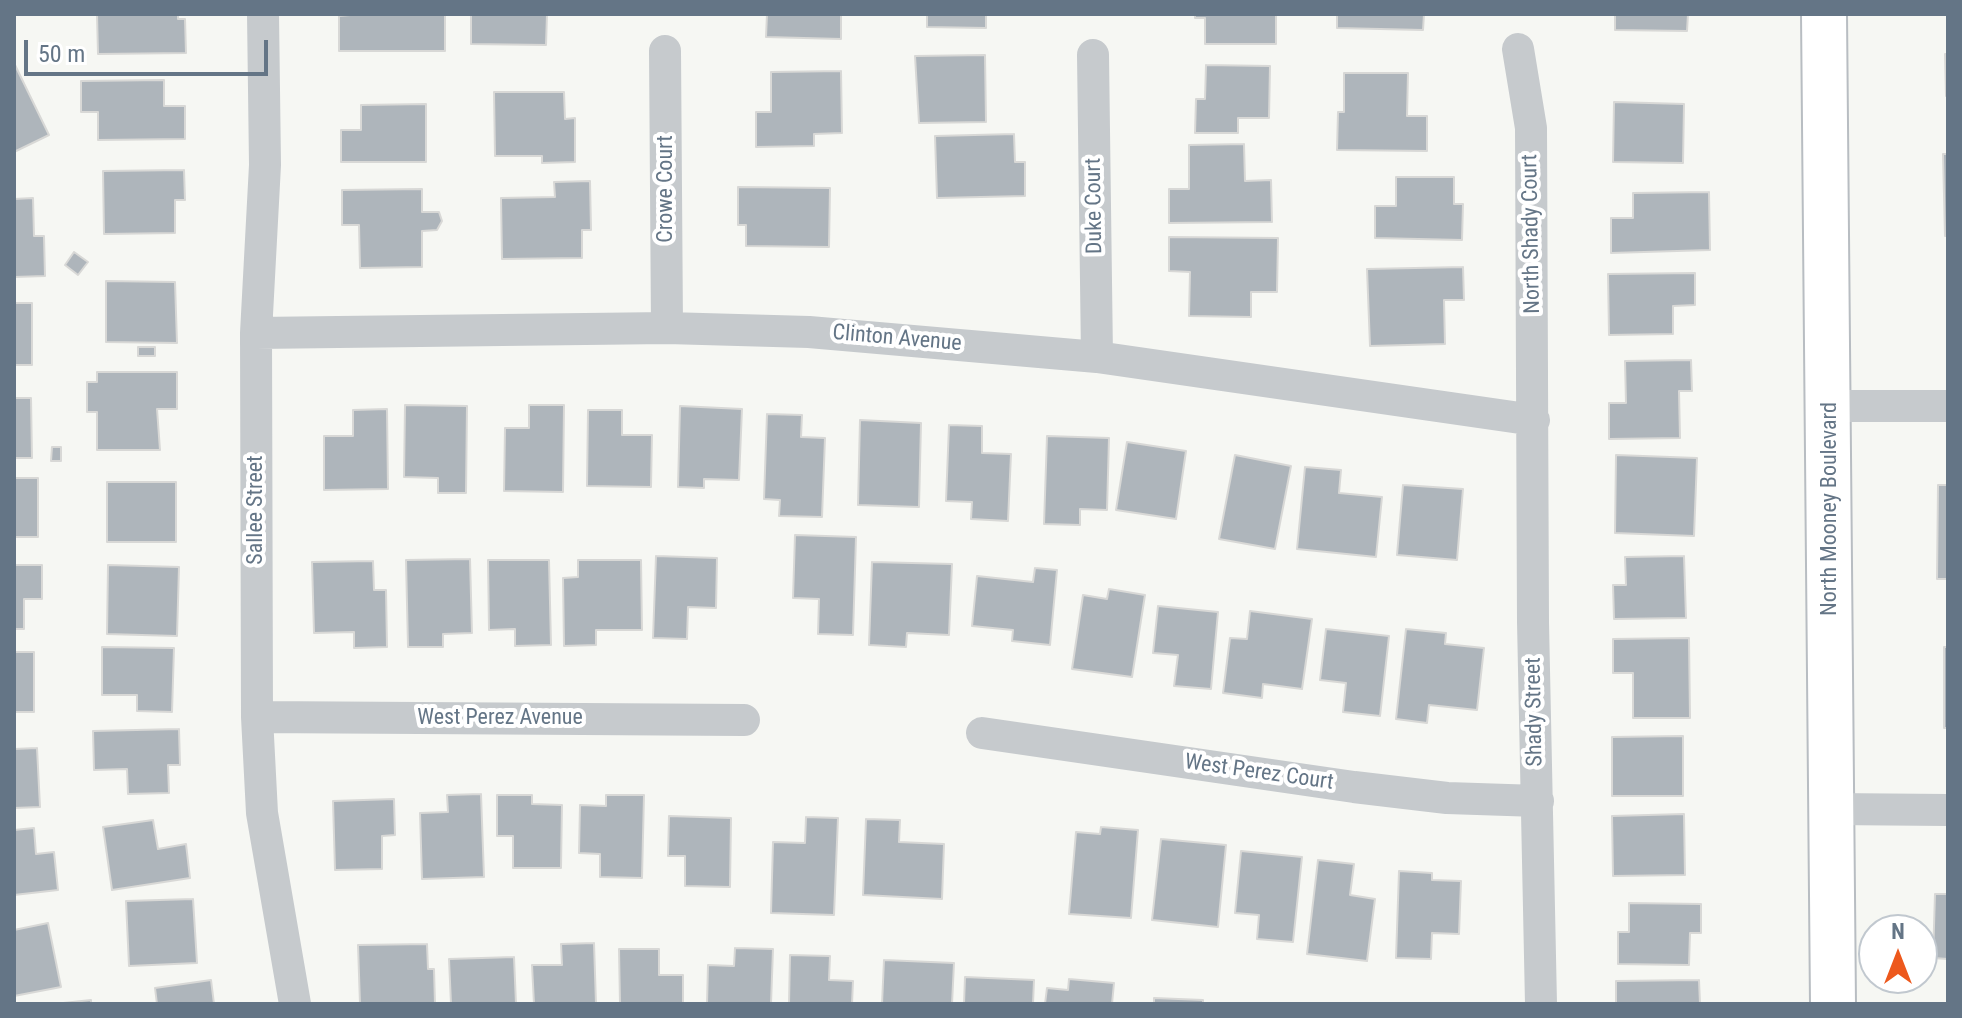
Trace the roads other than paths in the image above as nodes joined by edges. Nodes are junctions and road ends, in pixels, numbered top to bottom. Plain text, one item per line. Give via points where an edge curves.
1 (263, 14) edge
2 (1824, 14) edge
3 (1518, 49) dead end
4 (665, 51) dead end
5 (1093, 55) dead end
6 (667, 328) junction
7 (256, 333) junction
8 (1097, 357) junction
9 (1830, 406) junction
10 (1948, 406) edge
11 (1534, 420) junction
12 (257, 717) junction
13 (744, 720) dead end
14 (982, 733) dead end
15 (1538, 801) junction
16 (1830, 809) junction
17 (1948, 810) edge
18 (295, 1004) edge
19 (1541, 1004) edge
20 (1833, 1004) edge

1 - 7 street, Sallee Street via 265,165
2 - 9 street, North Mooney Boulevard
3 - 11 street, North Shady Court via 1531,128
4 - 6 street, Crowe Court
5 - 8 street, Duke Court
6 - 7 street, Clinton Avenue
6 - 8 street, Clinton Avenue via 824,333
7 - 12 street, Sallee Street
8 - 11 street, Clinton Avenue
9 - 10 street
9 - 16 street, North Mooney Boulevard
11 - 15 street, Shady Street
12 - 13 street, West Perez Avenue
12 - 18 street, Sallee Street via 262,813
14 - 15 street, West Perez Court via 1385,790
15 - 19 street, Shady Street
16 - 17 street
16 - 20 street, North Mooney Boulevard

